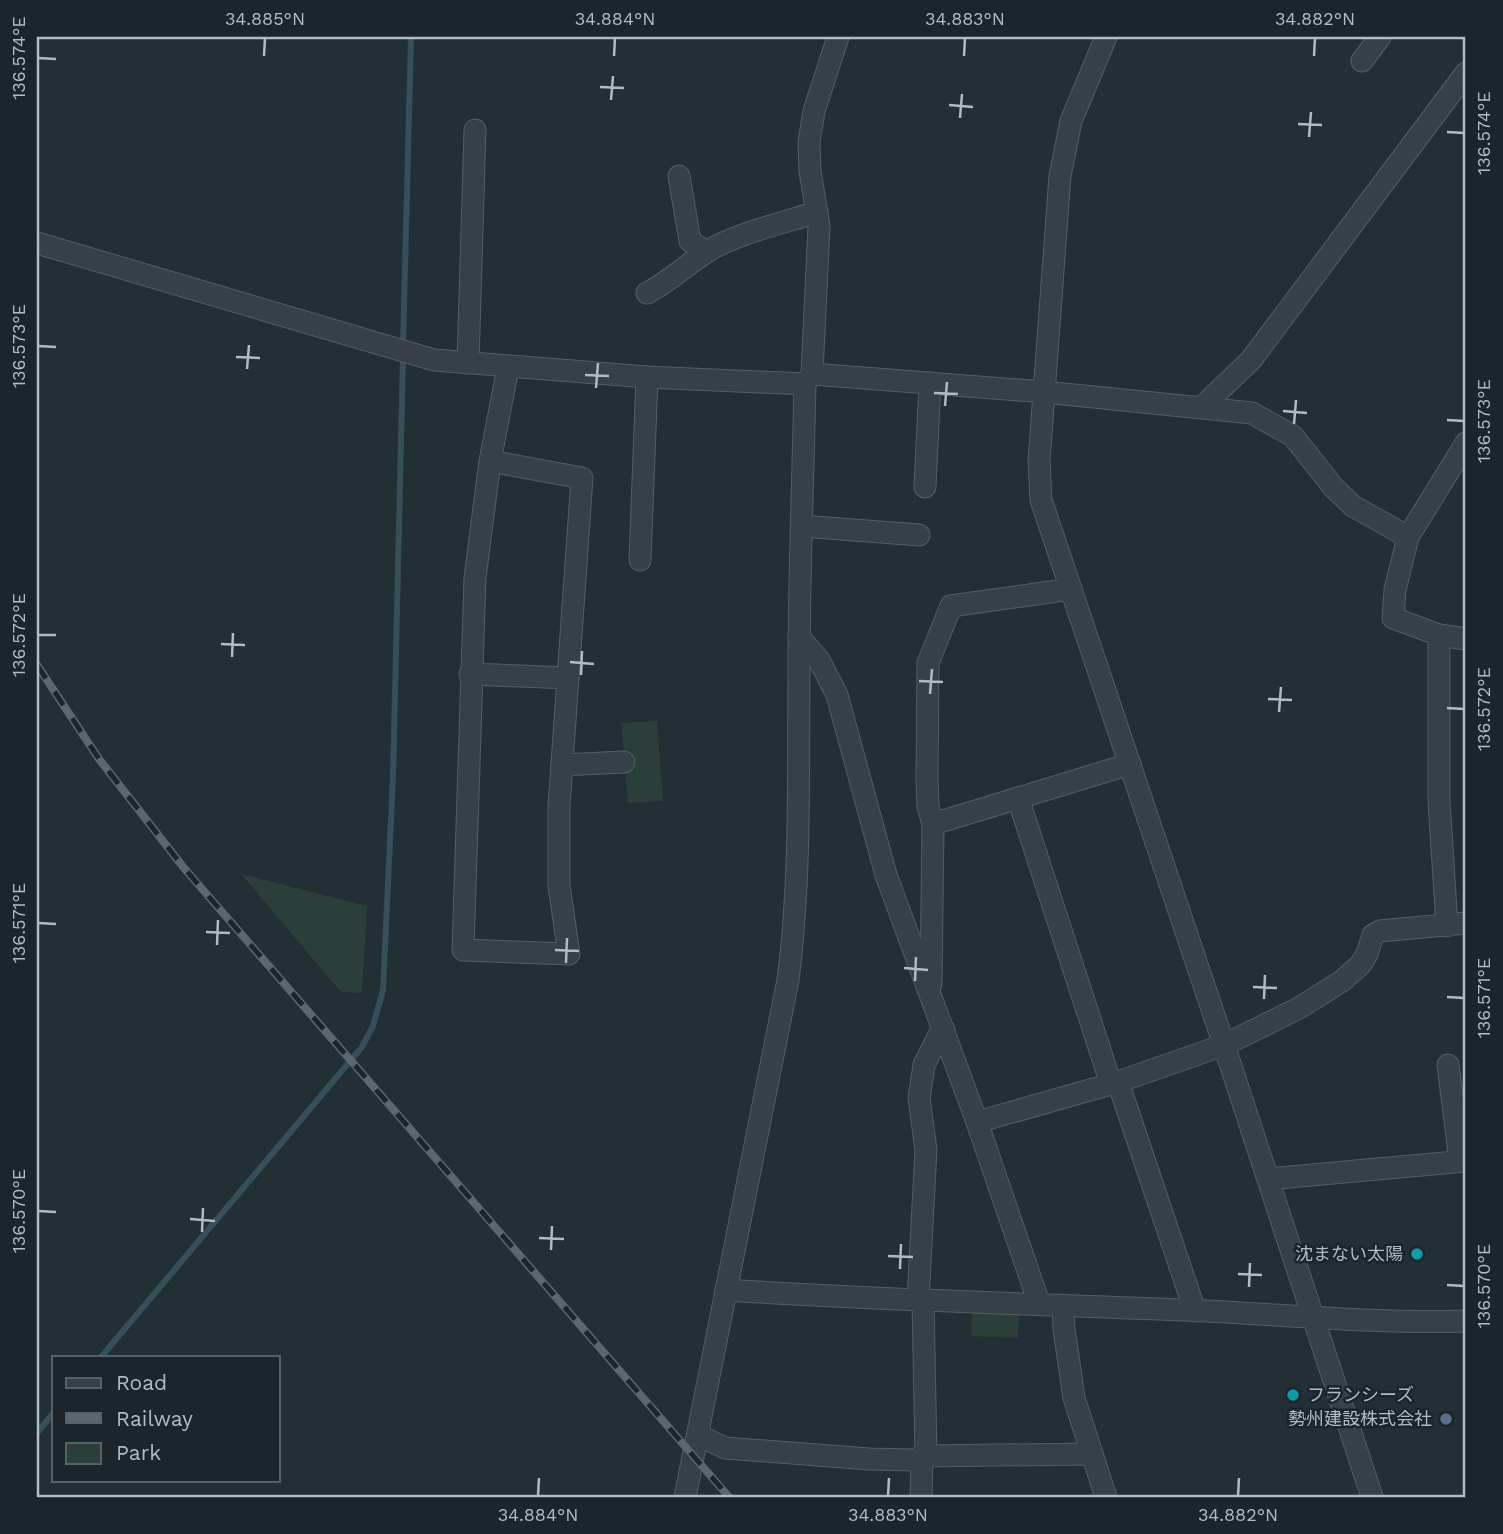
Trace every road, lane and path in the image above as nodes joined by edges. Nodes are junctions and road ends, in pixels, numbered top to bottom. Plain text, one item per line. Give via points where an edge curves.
1 (838, 37) edge
2 (1105, 37) edge
3 (1380, 37) edge
4 (1362, 61) dead end
5 (1466, 73) edge
6 (475, 130) dead end
7 (680, 176) dead end
8 (817, 212) junction
9 (37, 243) edge
10 (706, 252) junction
11 (647, 293) dead end
12 (468, 363) junction
13 (508, 368) junction
14 (647, 377) junction
15 (809, 379) junction
16 (930, 383) junction
17 (1044, 392) junction
18 (1202, 407) junction
19 (1466, 443) edge
20 (489, 461) junction
21 (925, 487) dead end
22 (802, 526) junction
23 (919, 535) dead end
24 (1408, 537) junction
25 (640, 560) dead end
26 (1072, 589) junction
27 (1439, 635) junction
28 (799, 637) junction
29 (1466, 639) edge
30 (470, 674) junction
31 (568, 678) junction
32 (624, 762) dead end
33 (1130, 764) junction
34 (562, 765) junction
35 (1018, 798) junction
36 (933, 824) junction
37 (1457, 924) edge
38 (931, 993) junction
39 (944, 1030) junction
40 (1224, 1045) junction
41 (1448, 1065) dead end
42 (1115, 1083) junction
43 (977, 1122) junction
44 (1463, 1161) edge
45 (1268, 1180) junction
46 (726, 1290) junction
47 (920, 1300) junction
48 (1039, 1303) junction
49 (1063, 1305) junction
50 (1195, 1311) junction
51 (1312, 1316) junction
52 (1466, 1321) edge
53 (698, 1434) junction
54 (1091, 1454) junction
55 (924, 1456) junction
56 (687, 1487) edge
57 (704, 1497) edge
58 (921, 1497) edge
59 (1105, 1497) edge
60 (1372, 1497) edge

1 - 8 street via 809,142
2 - 17 street via 1071,121 1059,176
3 - 4 street
5 - 18 street via 1251,360
6 - 12 street
7 - 10 street via 690,241
8 - 10 street
8 - 15 street
9 - 12 street via 418,356
10 - 11 street
12 - 13 street
13 - 14 street
13 - 20 street
14 - 15 street
14 - 25 street
15 - 16 street
15 - 22 street
16 - 17 street
16 - 21 street
17 - 18 street
17 - 26 street via 1041,500
18 - 24 street via 1252,413 1293,436 1353,506
19 - 24 street
20 - 30 street via 475,578
20 - 31 street via 582,478
22 - 23 street
22 - 28 street
24 - 27 street via 1393,618
26 - 33 street
26 - 36 street via 951,606 928,663 927,779
27 - 29 street
27 - 37 street via 1439,801
28 - 38 street via 819,660 837,695 886,875
28 - 46 street via 796,919
30 - 31 street
30 - 34 street via 463,950 569,954 559,886
31 - 34 street
32 - 34 street
33 - 35 street
33 - 40 street
35 - 36 street
35 - 42 street
36 - 38 street
37 - 40 street via 1380,931 1373,935 1361,964 1342,981
38 - 39 street
39 - 43 street
39 - 47 street via 924,1065 919,1098 926,1150
40 - 42 street
40 - 45 street
41 - 44 street
42 - 43 street
42 - 50 street
43 - 48 street
44 - 45 street
45 - 51 street
46 - 47 street
46 - 53 street
47 - 48 street
47 - 55 street
48 - 49 street
49 - 50 street
49 - 54 street via 1074,1398
50 - 51 street
51 - 52 street via 1407,1323
51 - 60 street
53 - 55 street via 725,1448 869,1459
53 - 56 street
54 - 55 street
54 - 59 street
55 - 58 street
56 - 57 street

